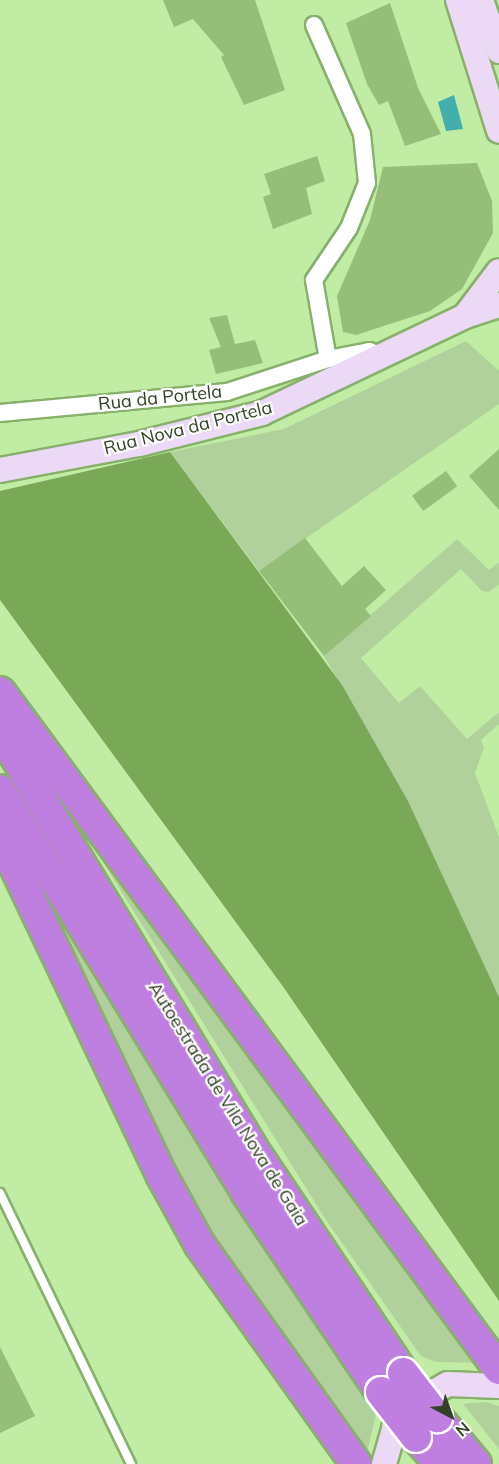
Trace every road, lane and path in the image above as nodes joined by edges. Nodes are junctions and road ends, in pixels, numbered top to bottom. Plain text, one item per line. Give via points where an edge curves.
1 (458, 0) edge
2 (481, 0) edge
3 (314, 25) dead end
4 (499, 51) edge
5 (499, 131) edge
6 (499, 271) edge
7 (499, 305) edge
8 (465, 316) junction
9 (385, 357) junction
10 (328, 359) junction
11 (0, 413) edge
12 (0, 470) edge
13 (0, 692) edge
14 (0, 731) edge
15 (0, 790) edge
16 (0, 835) edge
17 (0, 1193) edge
18 (499, 1369) edge
19 (392, 1383) junction
20 (499, 1386) edge
21 (427, 1427) junction
22 (132, 1464) edge
23 (356, 1464) edge
24 (384, 1464) edge
25 (440, 1464) edge
26 (476, 1464) edge

1 - 5 main road
2 - 4 main road
3 - 10 street via 362,134 367,183 349,228 314,280
6 - 8 main road, Rua Nova da Portela
7 - 8 main road, Rua Nova da Portela
8 - 9 main road, Rua Nova da Portela
9 - 10 street, Rua da Portela via 369,351
9 - 12 main road, Rua Nova da Portela via 262,413 139,444
10 - 11 street, Rua da Portela via 227,392
13 - 18 highway
14 - 19 highway, Autoestrada de Vila Nova de Gaia
15 - 19 highway, Autoestrada de Vila Nova de Gaia via 246,1192
16 - 23 highway via 162,1176 200,1245
17 - 22 lane
19 - 21 highway, Autoestrada de Vila Nova de Gaia, bridge
20 - 24 main road via 448,1384 427,1396 393,1428
21 - 25 highway, Autoestrada de Vila Nova de Gaia
21 - 26 highway, Autoestrada de Vila Nova de Gaia

